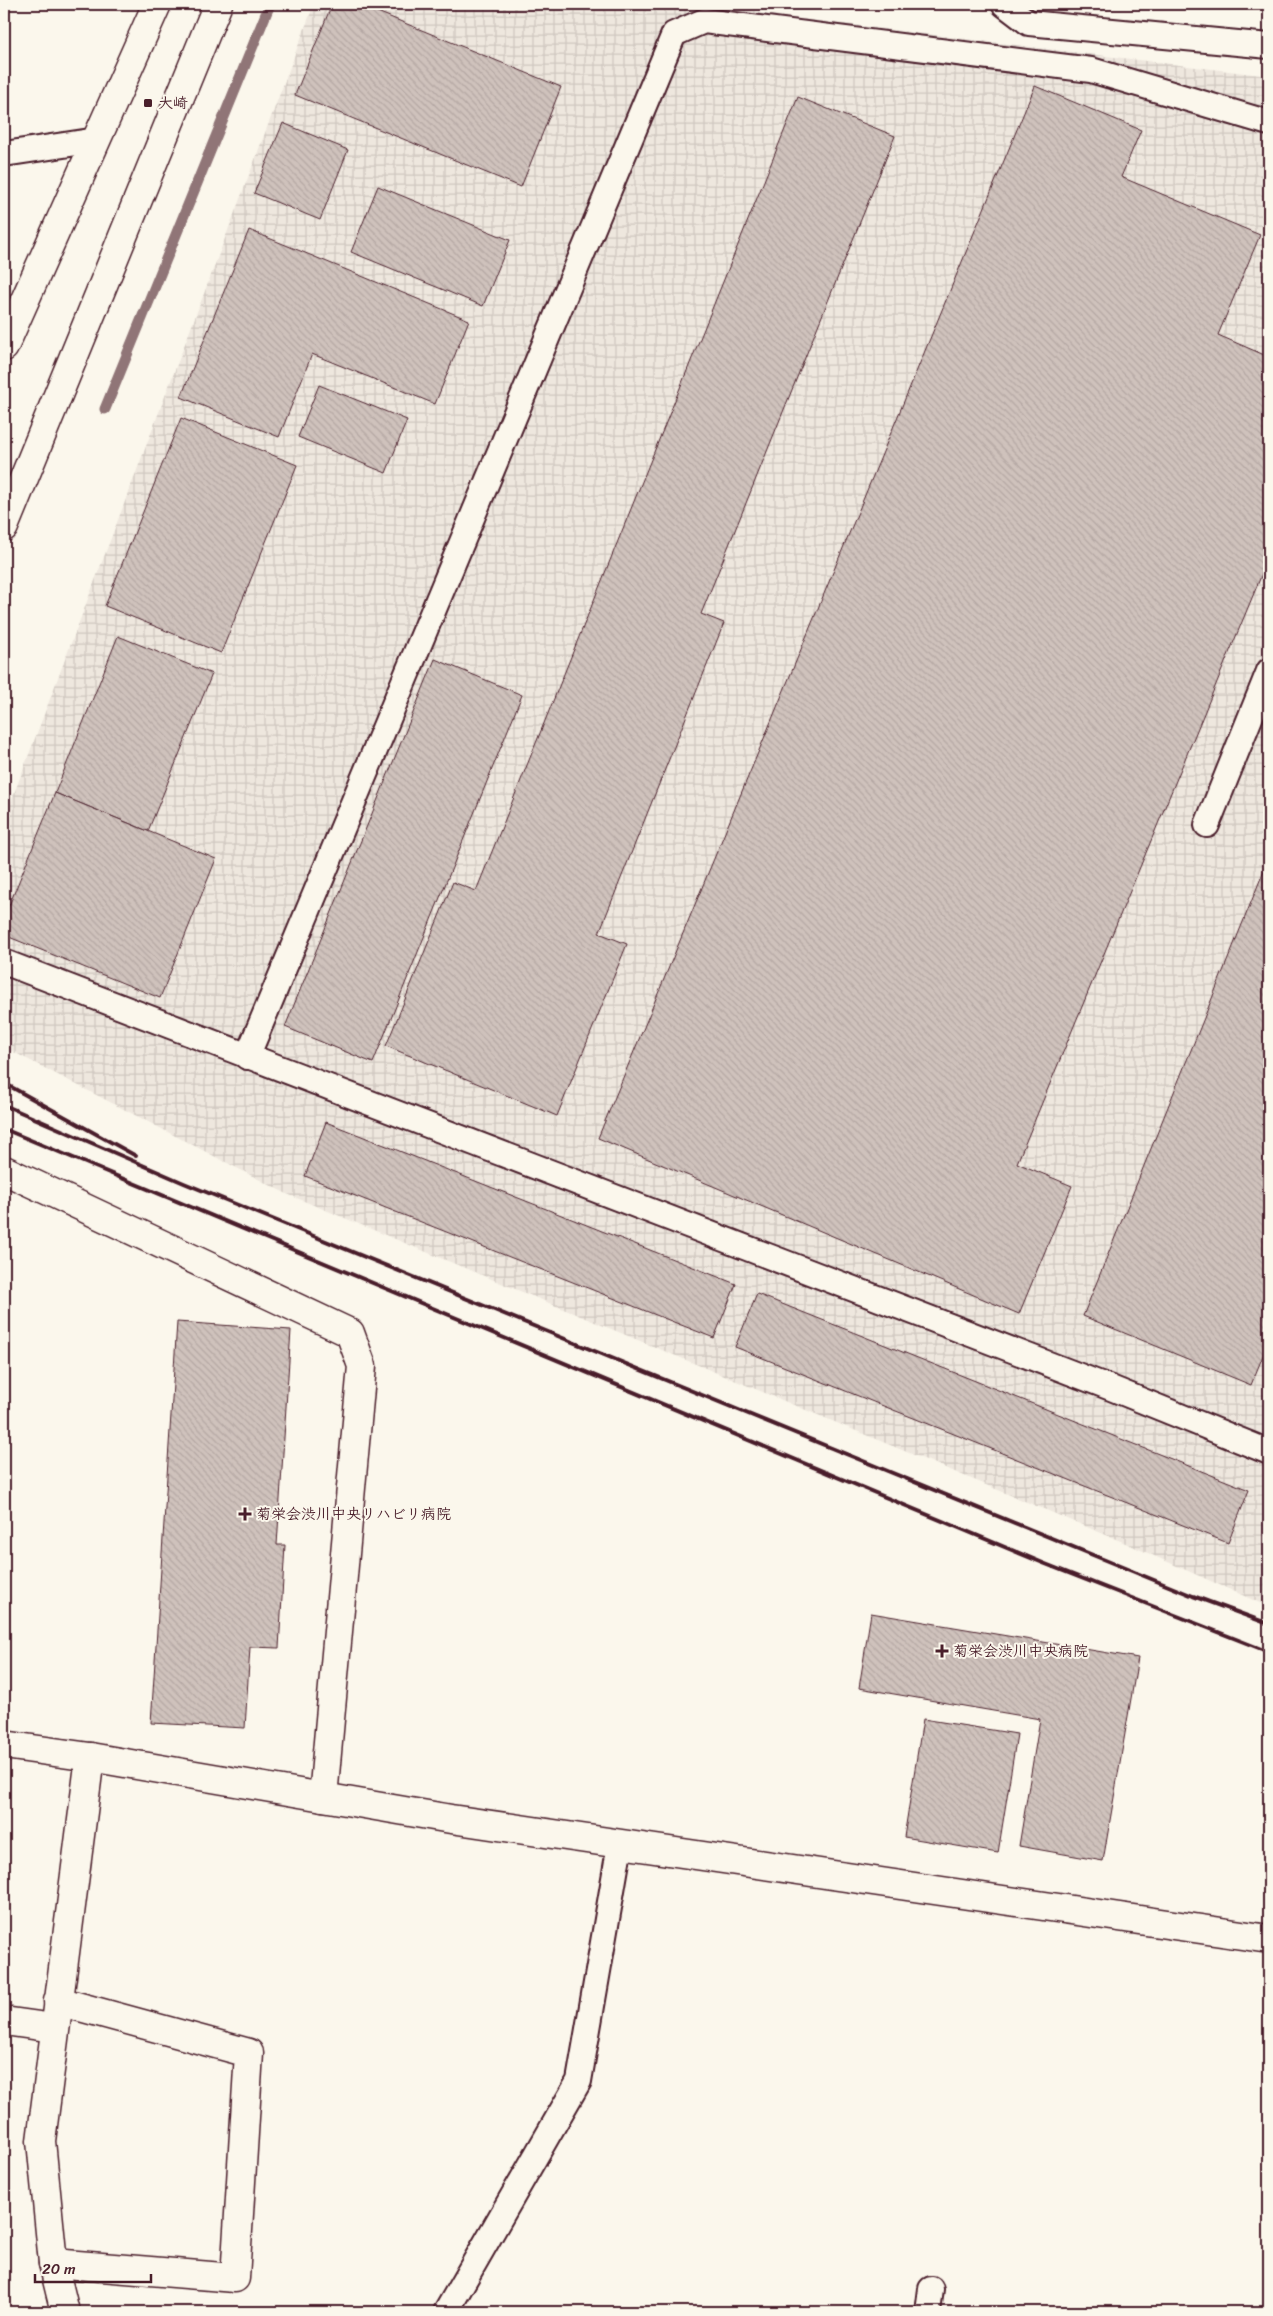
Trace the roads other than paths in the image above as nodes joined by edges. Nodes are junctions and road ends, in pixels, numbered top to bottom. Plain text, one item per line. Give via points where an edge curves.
1 (157, 4) edge
2 (218, 4) edge
3 (1004, 4) edge
4 (1269, 46) edge
5 (1269, 123) edge
6 (97, 140) junction
7 (4, 154) edge
8 (4, 347) edge
9 (4, 527) edge
10 (1269, 671) edge
11 (1208, 824) dead end
12 (4, 962) edge
13 (247, 1057) junction
14 (4, 1170) edge
15 (1269, 1452) edge
16 (4, 1745) edge
17 (90, 1757) junction
18 (324, 1797) junction
19 (620, 1844) junction
20 (1269, 1939) edge
21 (58, 2001) junction
22 (4, 2021) edge
23 (54, 2028) junction
24 (53, 2263) junction
25 (931, 2289) dead end
26 (65, 2312) edge
27 (446, 2312) edge
28 (928, 2312) edge

1 - 6 street
2 - 9 street
3 - 4 lane via 1029,23
5 - 13 lane via 1091,70 704,21 674,34
6 - 7 lane
6 - 8 street
10 - 11 lane
12 - 13 lane
13 - 15 lane via 1111,1388
14 - 18 street via 350,1333 362,1366
16 - 17 street
17 - 18 street
17 - 21 street
18 - 19 street
19 - 20 street
19 - 27 lane via 579,2081
21 - 23 street
21 - 24 street via 249,2053 235,2278
22 - 23 street
23 - 24 street via 41,2141
24 - 26 street
25 - 28 lane

